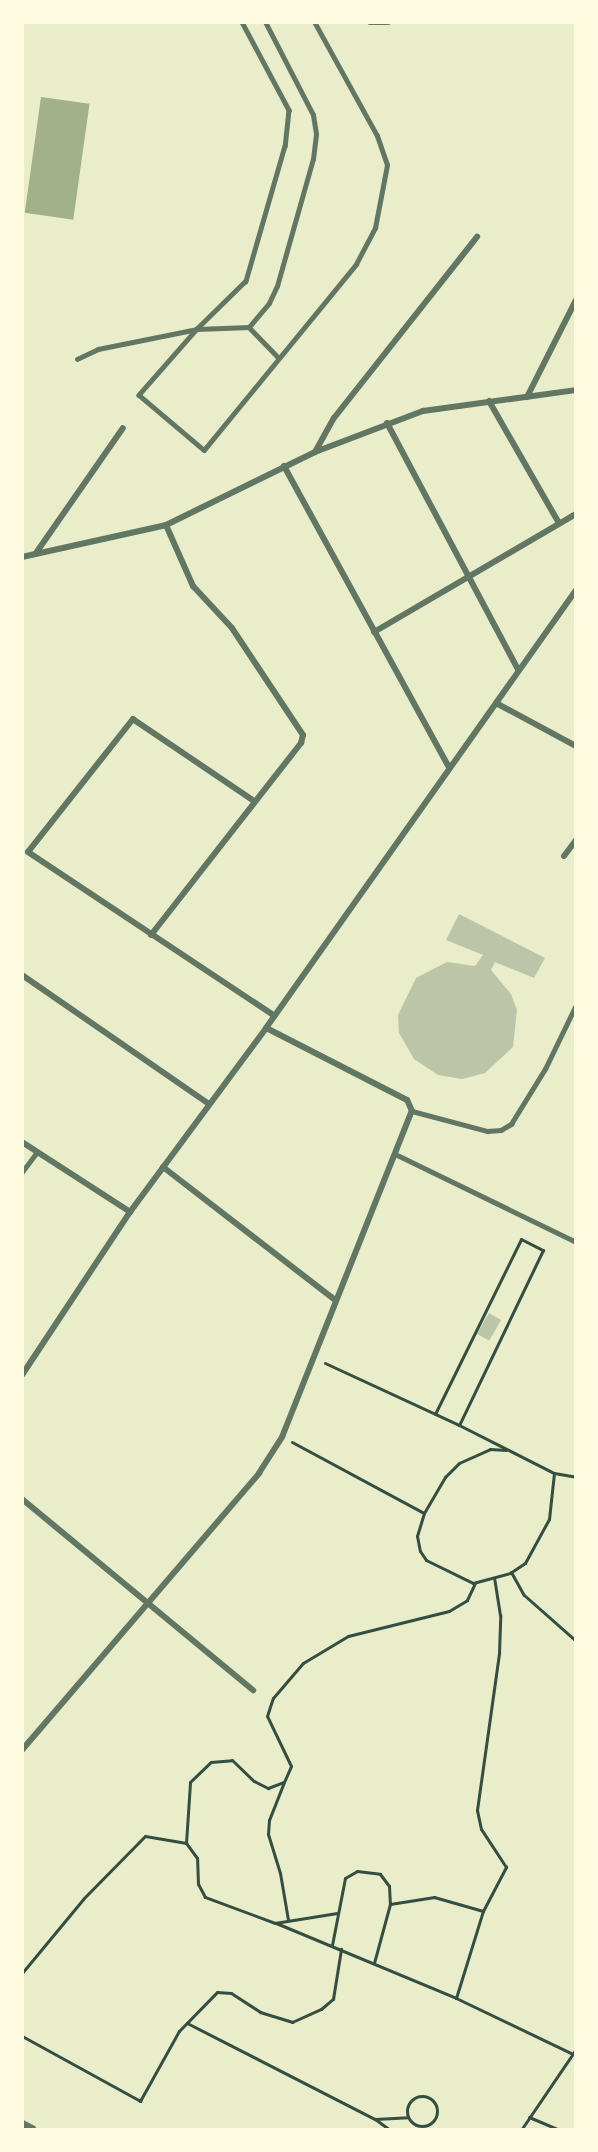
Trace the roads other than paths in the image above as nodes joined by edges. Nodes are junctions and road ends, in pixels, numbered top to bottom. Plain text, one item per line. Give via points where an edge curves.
1 (242, 22) edge
2 (265, 22) edge
3 (315, 22) edge
4 (370, 22) edge
5 (388, 22) edge
6 (477, 237) dead end
7 (576, 300) edge
8 (249, 327) junction
9 (197, 329) junction
10 (278, 357) junction
11 (77, 359) dead end
12 (576, 390) edge
13 (527, 397) junction
14 (489, 400) junction
15 (387, 423) junction
16 (123, 428) dead end
17 (315, 452) junction
18 (284, 466) junction
19 (576, 514) edge
20 (559, 523) junction
21 (166, 525) junction
22 (36, 553) junction
23 (22, 557) edge
24 (469, 579) junction
25 (576, 590) edge
26 (374, 632) junction
27 (518, 669) junction
28 (496, 703) junction
29 (576, 746) edge
30 (449, 767) junction
31 (254, 801) junction
32 (576, 840) edge
33 (564, 856) dead end
34 (151, 935) junction
35 (22, 975) edge
36 (576, 1005) edge
37 (274, 1016) junction
38 (266, 1028) junction
39 (209, 1104) junction
40 (412, 1111) junction
41 (22, 1142) edge
42 (37, 1152) junction
43 (397, 1155) junction
44 (163, 1167) junction
45 (22, 1172) edge
46 (130, 1212) junction
47 (576, 1242) edge
48 (335, 1300) junction
49 (22, 1375) edge
50 (22, 1499) edge
51 (150, 1601) junction
52 (253, 1690) dead end
53 (22, 1750) edge
54 (22, 2125) edge
55 (32, 2130) edge

1 - 9 lane via 289,110 285,146 246,281
2 - 8 lane via 313,115 316,135 313,159 277,286
3 - 10 lane via 377,136 387,165 385,188 375,228 356,264
4 - 5 street
6 - 17 street via 334,418
7 - 13 street
8 - 9 lane
8 - 10 lane
9 - 10 lane via 140,396 204,450
9 - 11 lane via 98,349
12 - 13 street
13 - 14 street
14 - 15 street via 423,411
14 - 20 street
15 - 17 street
15 - 24 street
16 - 22 street
17 - 18 street
18 - 21 street
18 - 26 street
19 - 20 street
20 - 24 street
21 - 22 street
21 - 31 street via 193,586 232,628 303,735 301,743
22 - 23 street
24 - 26 street
24 - 27 street
25 - 27 street
26 - 30 street
27 - 28 street
28 - 29 street
28 - 30 street
30 - 37 street
31 - 34 street
31 - 34 street via 133,719 28,852
32 - 33 street
34 - 37 street
35 - 39 street
36 - 40 lane via 545,1069 506,1127 487,1131
37 - 38 street
38 - 39 street
38 - 40 street via 407,1100
39 - 44 street
40 - 43 street
41 - 42 street
42 - 45 lane
42 - 46 street
43 - 47 street
43 - 48 street
44 - 46 street
44 - 48 street
46 - 49 street
48 - 51 street via 282,1437 259,1473
50 - 51 street
51 - 52 street
51 - 53 street
54 - 55 street

